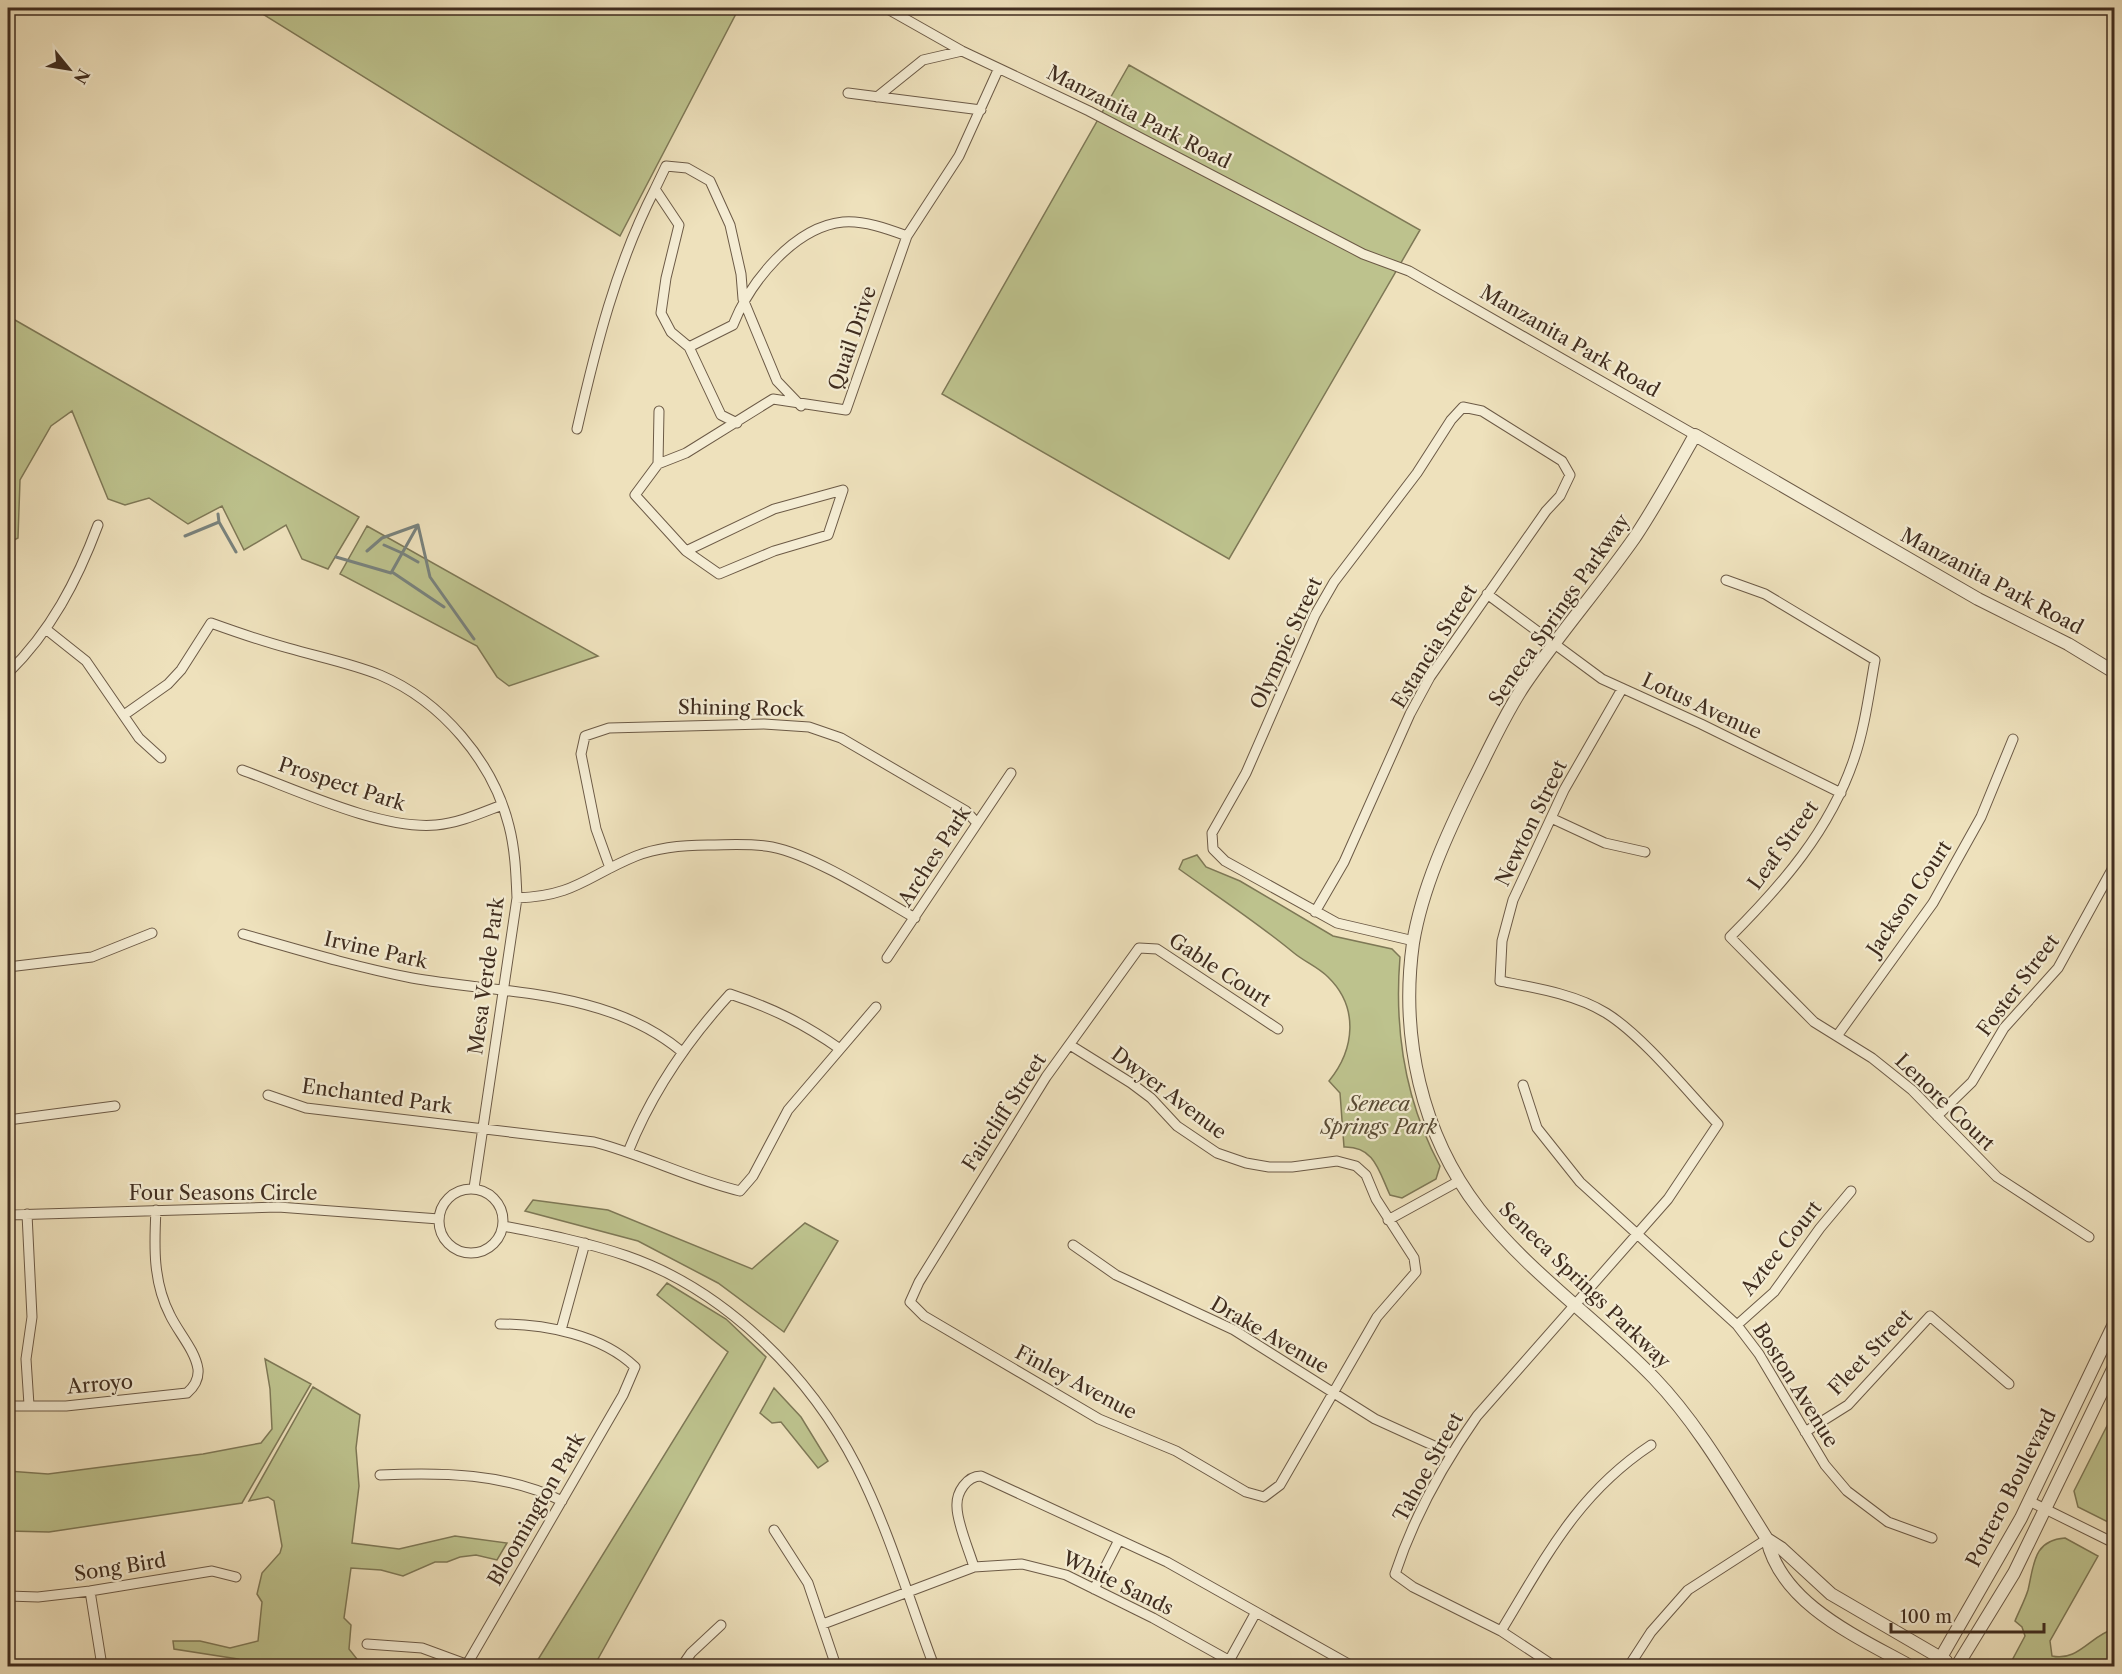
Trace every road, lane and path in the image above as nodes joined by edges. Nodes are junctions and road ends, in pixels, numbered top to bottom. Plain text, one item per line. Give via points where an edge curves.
1 (886, 8) edge
2 (962, 51) junction
3 (998, 70) junction
4 (848, 93) dead end
5 (877, 97) junction
6 (981, 110) junction
7 (655, 189) junction
8 (907, 236) junction
9 (743, 299) junction
10 (689, 347) junction
11 (801, 405) junction
12 (659, 411) dead end
13 (737, 423) junction
14 (577, 429) dead end
15 (1695, 435) junction
16 (658, 464) junction
17 (1570, 475) joint
18 (98, 525) dead end
19 (686, 551) junction
20 (1726, 580) dead end
21 (1488, 594) junction
22 (47, 630) junction
23 (1555, 643) junction
24 (2114, 670) edge
25 (8, 673) edge
26 (1622, 689) junction
27 (124, 715) junction
28 (2013, 740) dead end
29 (161, 758) dead end
30 (242, 770) dead end
31 (1011, 773) dead end
32 (1841, 793) junction
33 (502, 806) junction
34 (1551, 818) junction
35 (977, 823) junction
36 (1645, 852) dead end
37 (2115, 866) edge
38 (610, 868) junction
39 (2111, 882) edge
40 (517, 898) junction
41 (1316, 912) junction
42 (915, 918) junction
43 (152, 933) dead end
44 (243, 934) dead end
45 (1730, 937) joint
46 (1414, 941) junction
47 (1139, 948) joint
48 (887, 958) dead end
49 (8, 968) edge
50 (503, 990) junction
51 (876, 1007) dead end
52 (1278, 1029) dead end
53 (1837, 1036) junction
54 (1070, 1044) junction
55 (840, 1049) junction
56 (681, 1051) junction
57 (1523, 1085) dead end
58 (268, 1095) dead end
59 (115, 1106) dead end
60 (1937, 1116) junction
61 (8, 1120) edge
62 (1718, 1124) joint
63 (483, 1128) junction
64 (628, 1152) junction
65 (1459, 1181) junction
66 (474, 1188) junction
67 (1851, 1191) dead end
68 (156, 1210) junction
69 (27, 1214) junction
70 (8, 1215) edge
71 (439, 1219) junction
72 (1388, 1220) junction
73 (503, 1226) junction
74 (1639, 1234) junction
75 (2089, 1237) dead end
76 (585, 1243) junction
77 (1072, 1245) dead end
78 (910, 1302) joint
79 (1577, 1305) junction
80 (500, 1324) dead end
81 (2115, 1324) edge
82 (1737, 1325) junction
83 (561, 1330) junction
84 (2115, 1367) edge
85 (2009, 1384) dead end
86 (1334, 1394) junction
87 (8, 1406) edge
88 (29, 1406) junction
89 (1805, 1432) junction
90 (1651, 1444) dead end
91 (1452, 1454) junction
92 (380, 1475) dead end
93 (562, 1501) junction
94 (2029, 1501) junction
95 (2045, 1509) junction
96 (774, 1530) dead end
97 (1932, 1538) dead end
98 (1767, 1539) junction
99 (1119, 1540) junction
100 (2115, 1543) edge
101 (974, 1567) junction
102 (236, 1577) dead end
103 (1094, 1589) junction
104 (90, 1591) junction
105 (906, 1592) junction
106 (8, 1596) edge
107 (1256, 1612) junction
108 (823, 1624) junction
109 (722, 1625) dead end
110 (1501, 1631) junction
111 (367, 1644) dead end
112 (1229, 1660) junction
113 (1938, 1662) edge
114 (102, 1666) edge
115 (468, 1666) edge
116 (682, 1666) edge
117 (836, 1666) edge
118 (934, 1666) edge
119 (1239, 1666) edge
120 (1352, 1666) edge
121 (1554, 1666) edge
122 (1629, 1666) edge
123 (1910, 1666) edge
124 (1956, 1666) edge

1 - 2 street, Manzanita Park Road
2 - 3 street, Manzanita Park Road
2 - 5 street via 923,60
3 - 6 street
3 - 15 street, Manzanita Park Road via 1089,111 1363,255 1409,271
4 - 5 street
5 - 6 street
6 - 8 street via 959,156
7 - 9 street via 666,166 687,168 710,181 730,225
7 - 10 street via 679,225 661,313 671,332
7 - 14 street via 638,222 605,312
8 - 9 street via 886,228 844,222 808,232 766,269
8 - 11 street, Quail Drive via 846,410
9 - 10 street via 733,325
9 - 11 street via 777,381
10 - 13 street via 721,415
11 - 13 street via 773,399
12 - 16 street
13 - 16 street via 686,453
15 - 23 street, Seneca Springs Parkway via 1640,529
15 - 24 street, Manzanita Park Road via 1978,599
16 - 19 street via 635,495
17 - 21 street, Estancia Street via 1560,496
17 - 41 street, Olympic Street via 1562,460 1482,411 1463,407 1329,590 1246,773 1212,833 1213,849 1225,861
18 - 22 street via 83,565
19 - 19 street via 719,574 774,551 828,535 843,490 774,509
20 - 32 street, Leaf Street via 1765,594 1875,660 1863,725
21 - 23 street, Lotus Avenue
21 - 41 street, Estancia Street via 1449,648 1410,714 1348,854
22 - 25 street
22 - 27 street via 86,661
23 - 26 street, Lotus Avenue via 1602,679
23 - 46 street, Seneca Springs Parkway via 1523,687 1463,802 1434,870
26 - 32 street, Lotus Avenue
26 - 34 street, Newton Street
27 - 29 street via 139,738
27 - 33 street, Mesa Verde Park via 168,684 210,623 352,665 403,688 439,714 471,748 495,786
28 - 53 street, Jackson Court via 1981,817 1938,895
30 - 33 street, Prospect Park via 402,824 438,825
31 - 35 street, Arches Park
32 - 45 street, Leaf Street via 1799,860
33 - 40 street, Mesa Verde Park via 514,850
34 - 36 street via 1605,843
34 - 62 street, Newton Street via 1513,900 1502,941 1500,981 1554,993 1606,1013 1627,1028
35 - 38 street, Shining Rock via 972,815 865,751 809,727 764,724 609,728 585,736 581,754 596,830
35 - 42 street, Arches Park
37 - 39 street, Foster Street
38 - 40 street via 570,890 545,897
38 - 42 street via 672,846 772,847 801,856
39 - 60 street, Foster Street via 2058,968 2004,1028 1972,1082
40 - 50 street, Mesa Verde Park
41 - 46 street via 1361,931
42 - 48 street, Arches Park
43 - 49 street via 92,957
44 - 50 street, Irvine Park via 364,968
45 - 53 street, Lenore Court via 1802,1011
46 - 65 street, Seneca Springs Parkway via 1408,997 1419,1085 1432,1127
47 - 52 street, Gable Court via 1157,949
47 - 54 street, Faircliff Street
50 - 56 street, Irvine Park via 611,1011 662,1035
50 - 63 street, Mesa Verde Park
51 - 55 street
53 - 60 street, Lenore Court via 1892,1072
54 - 72 street, Dwyer Avenue via 1131,1083 1195,1141 1217,1153 1269,1167 1337,1161 1356,1166 1366,1174
54 - 78 street, Faircliff Street via 1006,1138
55 - 56 street via 771,1007 730,994
55 - 64 street, Enchanted Park via 788,1110 753,1176 740,1191 709,1184
56 - 64 street via 640,1122
57 - 74 street, Boston Avenue via 1537,1128 1552,1149 1580,1182
58 - 63 street, Enchanted Park via 306,1108
59 - 61 street
60 - 75 street, Lenore Court via 1997,1177
62 - 74 street, Tahoe Street via 1668,1199
63 - 64 street, Enchanted Park via 594,1142
63 - 66 street, Mesa Verde Park
65 - 72 street
65 - 79 street, Seneca Springs Parkway via 1496,1230
66 - 71 street via 454,1193 441,1209
66 - 73 street via 500,1205
67 - 82 street, Aztec Court via 1774,1292
68 - 69 street, Four Seasons Circle
68 - 71 street, Four Seasons Circle via 278,1207
68 - 88 street, Arroyo via 154,1242 159,1291 194,1356 198,1369 193,1388 187,1393 167,1396
69 - 70 street, Four Seasons Circle
69 - 88 street via 32,1317 26,1359
71 - 73 street via 445,1240 462,1252 484,1250 500,1236
72 - 86 street via 1414,1258 1416,1272 1377,1317
73 - 76 street
74 - 79 street, Tahoe Street
74 - 82 street, Boston Avenue
76 - 83 street
76 - 105 street via 629,1257 691,1288 756,1336 797,1378 856,1465
77 - 86 street, Drake Avenue via 1116,1275 1234,1330
78 - 86 street, Finley Avenue via 924,1316 1100,1419 1176,1451 1246,1492 1263,1497 1280,1485
79 - 91 street, Tahoe Street via 1477,1416
79 - 98 street, Seneca Springs Parkway via 1628,1351 1687,1416
80 - 83 street via 532,1324
81 - 94 street, Potrero Boulevard
82 - 89 street, Boston Avenue via 1759,1354
83 - 93 street, Bloomington Park via 613,1350 635,1367
84 - 95 street, Potrero Boulevard
85 - 89 street, Fleet Street via 1930,1316 1848,1405
86 - 91 street, Drake Avenue via 1375,1419
87 - 88 street, Arroyo
89 - 97 street, Boston Avenue via 1824,1465 1868,1509 1902,1529
90 - 110 street via 1620,1465 1578,1510
91 - 110 street, Tahoe Street via 1403,1550 1395,1574
92 - 93 street via 424,1473 509,1482 544,1491
93 - 115 street, Bloomington Park
94 - 95 street
94 - 113 street, Potrero Boulevard
95 - 100 street
95 - 124 street, Potrero Boulevard via 2014,1573
96 - 108 street via 808,1583
98 - 113 street, Seneca Springs Parkway via 1831,1594
98 - 122 street via 1688,1590 1650,1632
98 - 123 street, Seneca Springs Parkway via 1787,1580 1805,1600 1850,1633
99 - 101 street via 975,1476 966,1481 957,1507
99 - 103 street
99 - 107 street
101 - 103 street, White Sands via 1036,1566
101 - 105 street, White Sands
102 - 104 street, Song Bird via 212,1571
103 - 112 street, White Sands
104 - 106 street, Song Bird
104 - 114 street
105 - 108 street, White Sands
105 - 118 street
107 - 112 street
107 - 120 street
108 - 117 street
109 - 116 street
110 - 121 street
111 - 115 street via 422,1648
112 - 119 street, White Sands
113 - 124 street, Seneca Springs Parkway

